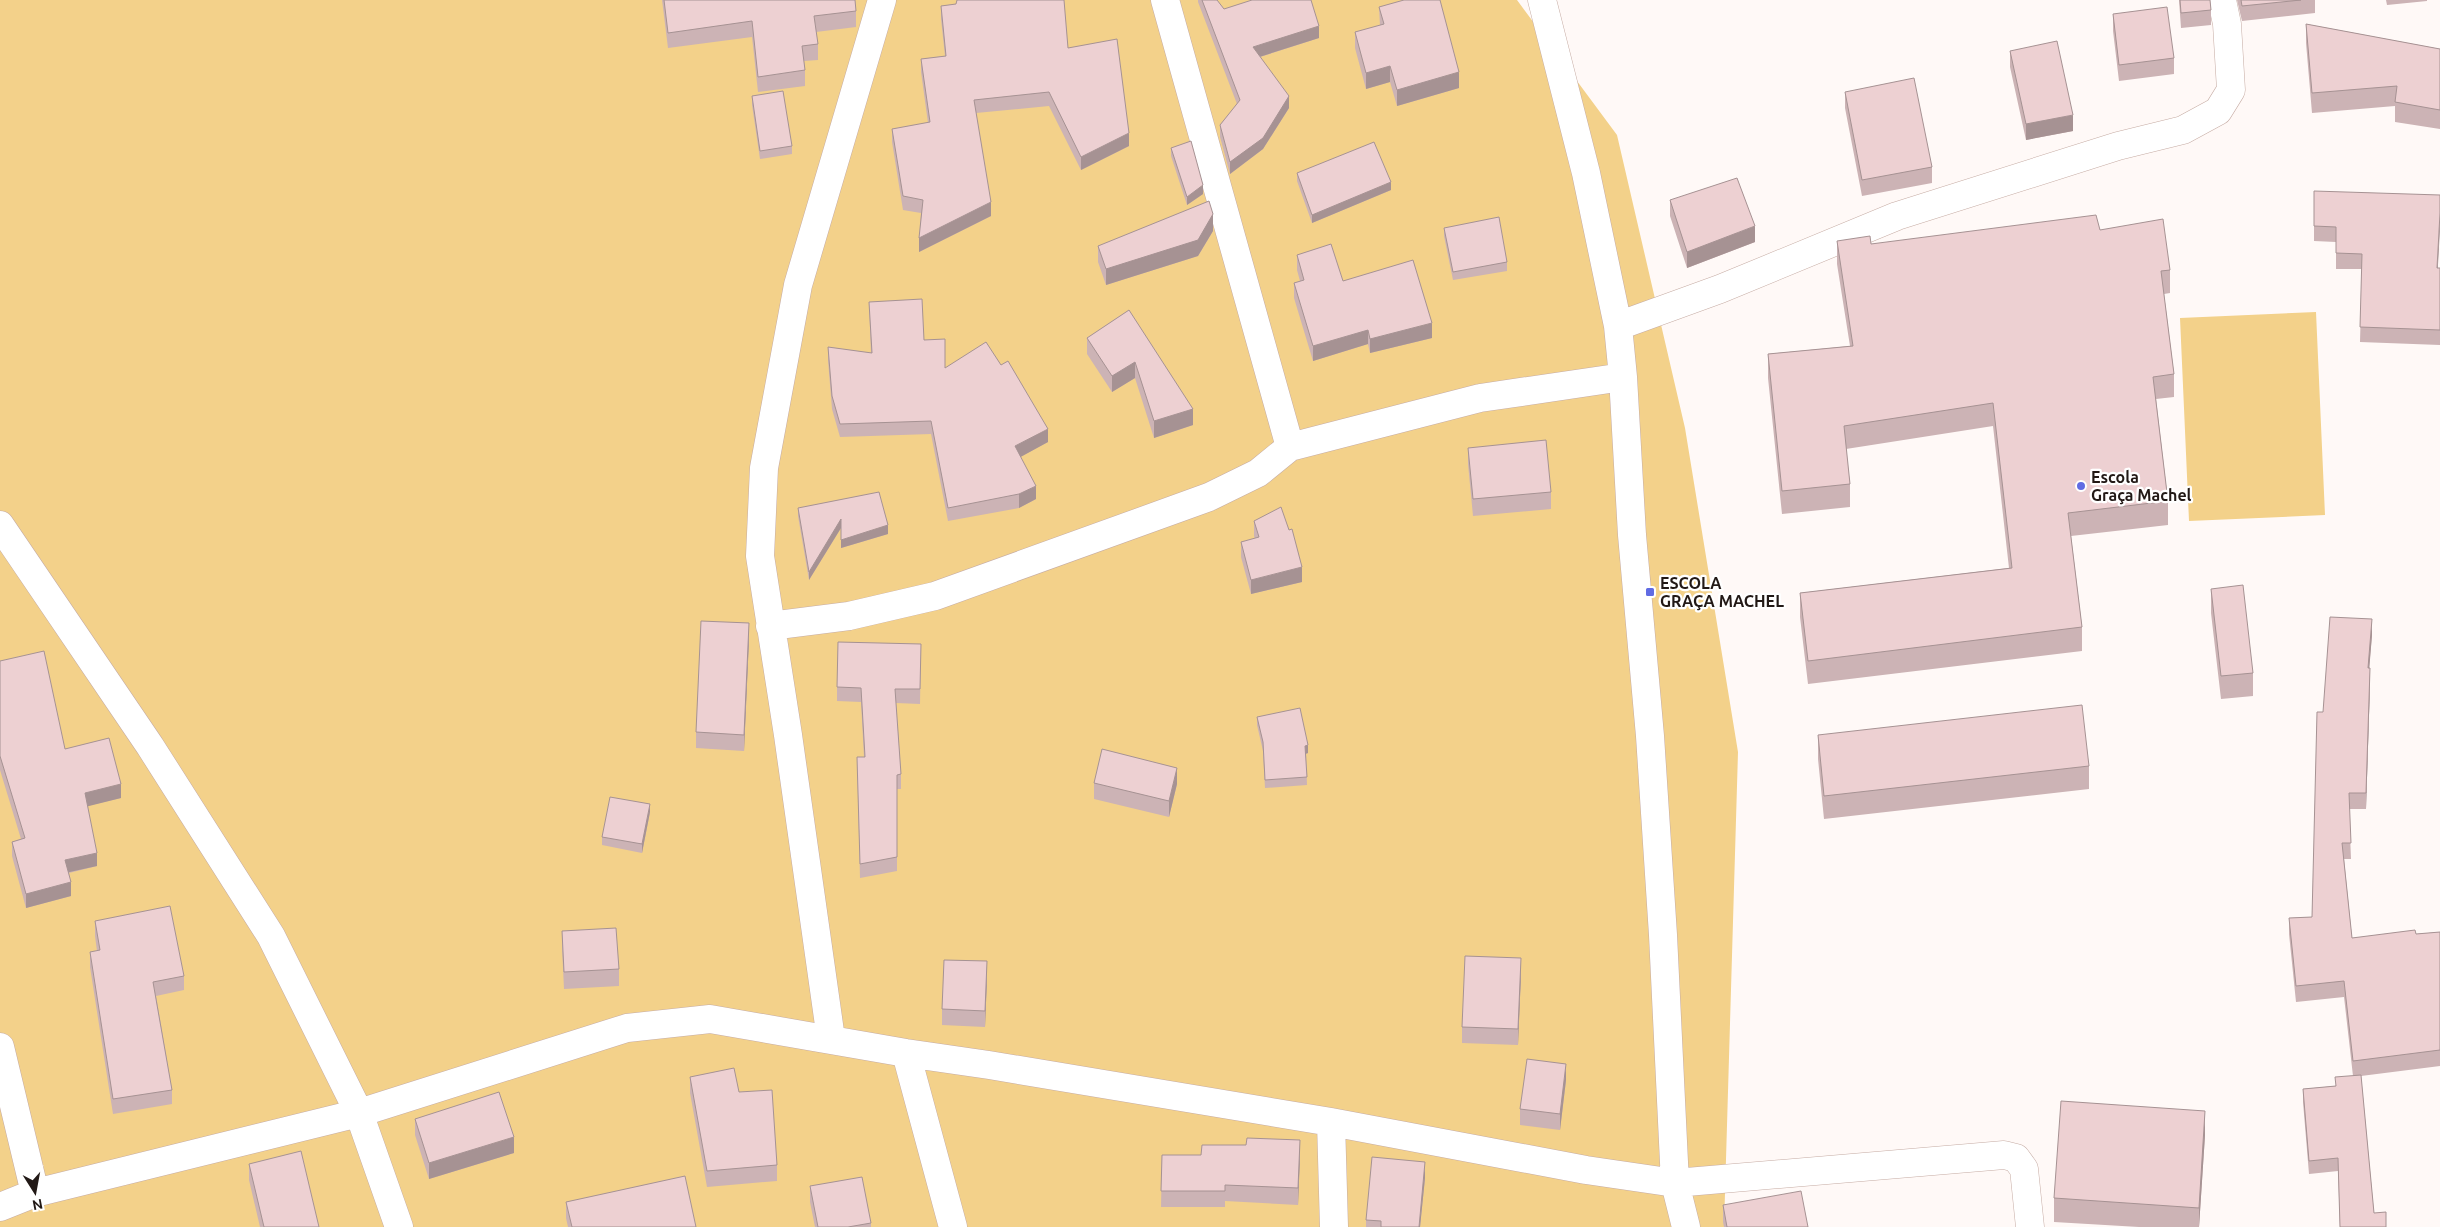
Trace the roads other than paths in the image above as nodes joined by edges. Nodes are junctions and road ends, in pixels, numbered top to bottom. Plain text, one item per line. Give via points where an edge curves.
1 (884, 0) edge
2 (1165, 0) edge
3 (1542, 0) edge
4 (2222, 0) edge
5 (1618, 326) junction
6 (1623, 377) junction
7 (1290, 447) junction
8 (0, 526) edge
9 (770, 626) junction
10 (831, 1039) junction
11 (0, 1047) edge
12 (906, 1053) junction
13 (359, 1113) junction
14 (1330, 1122) junction
15 (10, 1135) edge
16 (1675, 1183) junction
17 (35, 1193) junction
18 (0, 1207) edge
19 (399, 1227) edge
20 (953, 1227) edge
21 (1334, 1227) edge
22 (1686, 1227) edge
23 (2030, 1227) edge

1 - 9 street via 798,285 764,468 760,556
2 - 7 street
3 - 5 street via 1586,173
4 - 5 street via 2227,24 2231,90 2218,111 2190,127 2118,146 1897,216 1720,289
5 - 6 street
6 - 7 street via 1480,398
6 - 16 street via 1632,535 1650,736
7 - 9 street via 1258,474 1208,497 936,596 849,616
8 - 13 street via 150,746 271,936
9 - 10 street
10 - 12 street
10 - 13 street via 710,1019 627,1028
11 - 15 street
12 - 14 street
12 - 20 street
13 - 17 street
13 - 19 street
14 - 16 street via 1586,1170
14 - 21 street
15 - 17 street
16 - 22 street
16 - 23 street via 2004,1155 2016,1158 2024,1169
17 - 18 street

